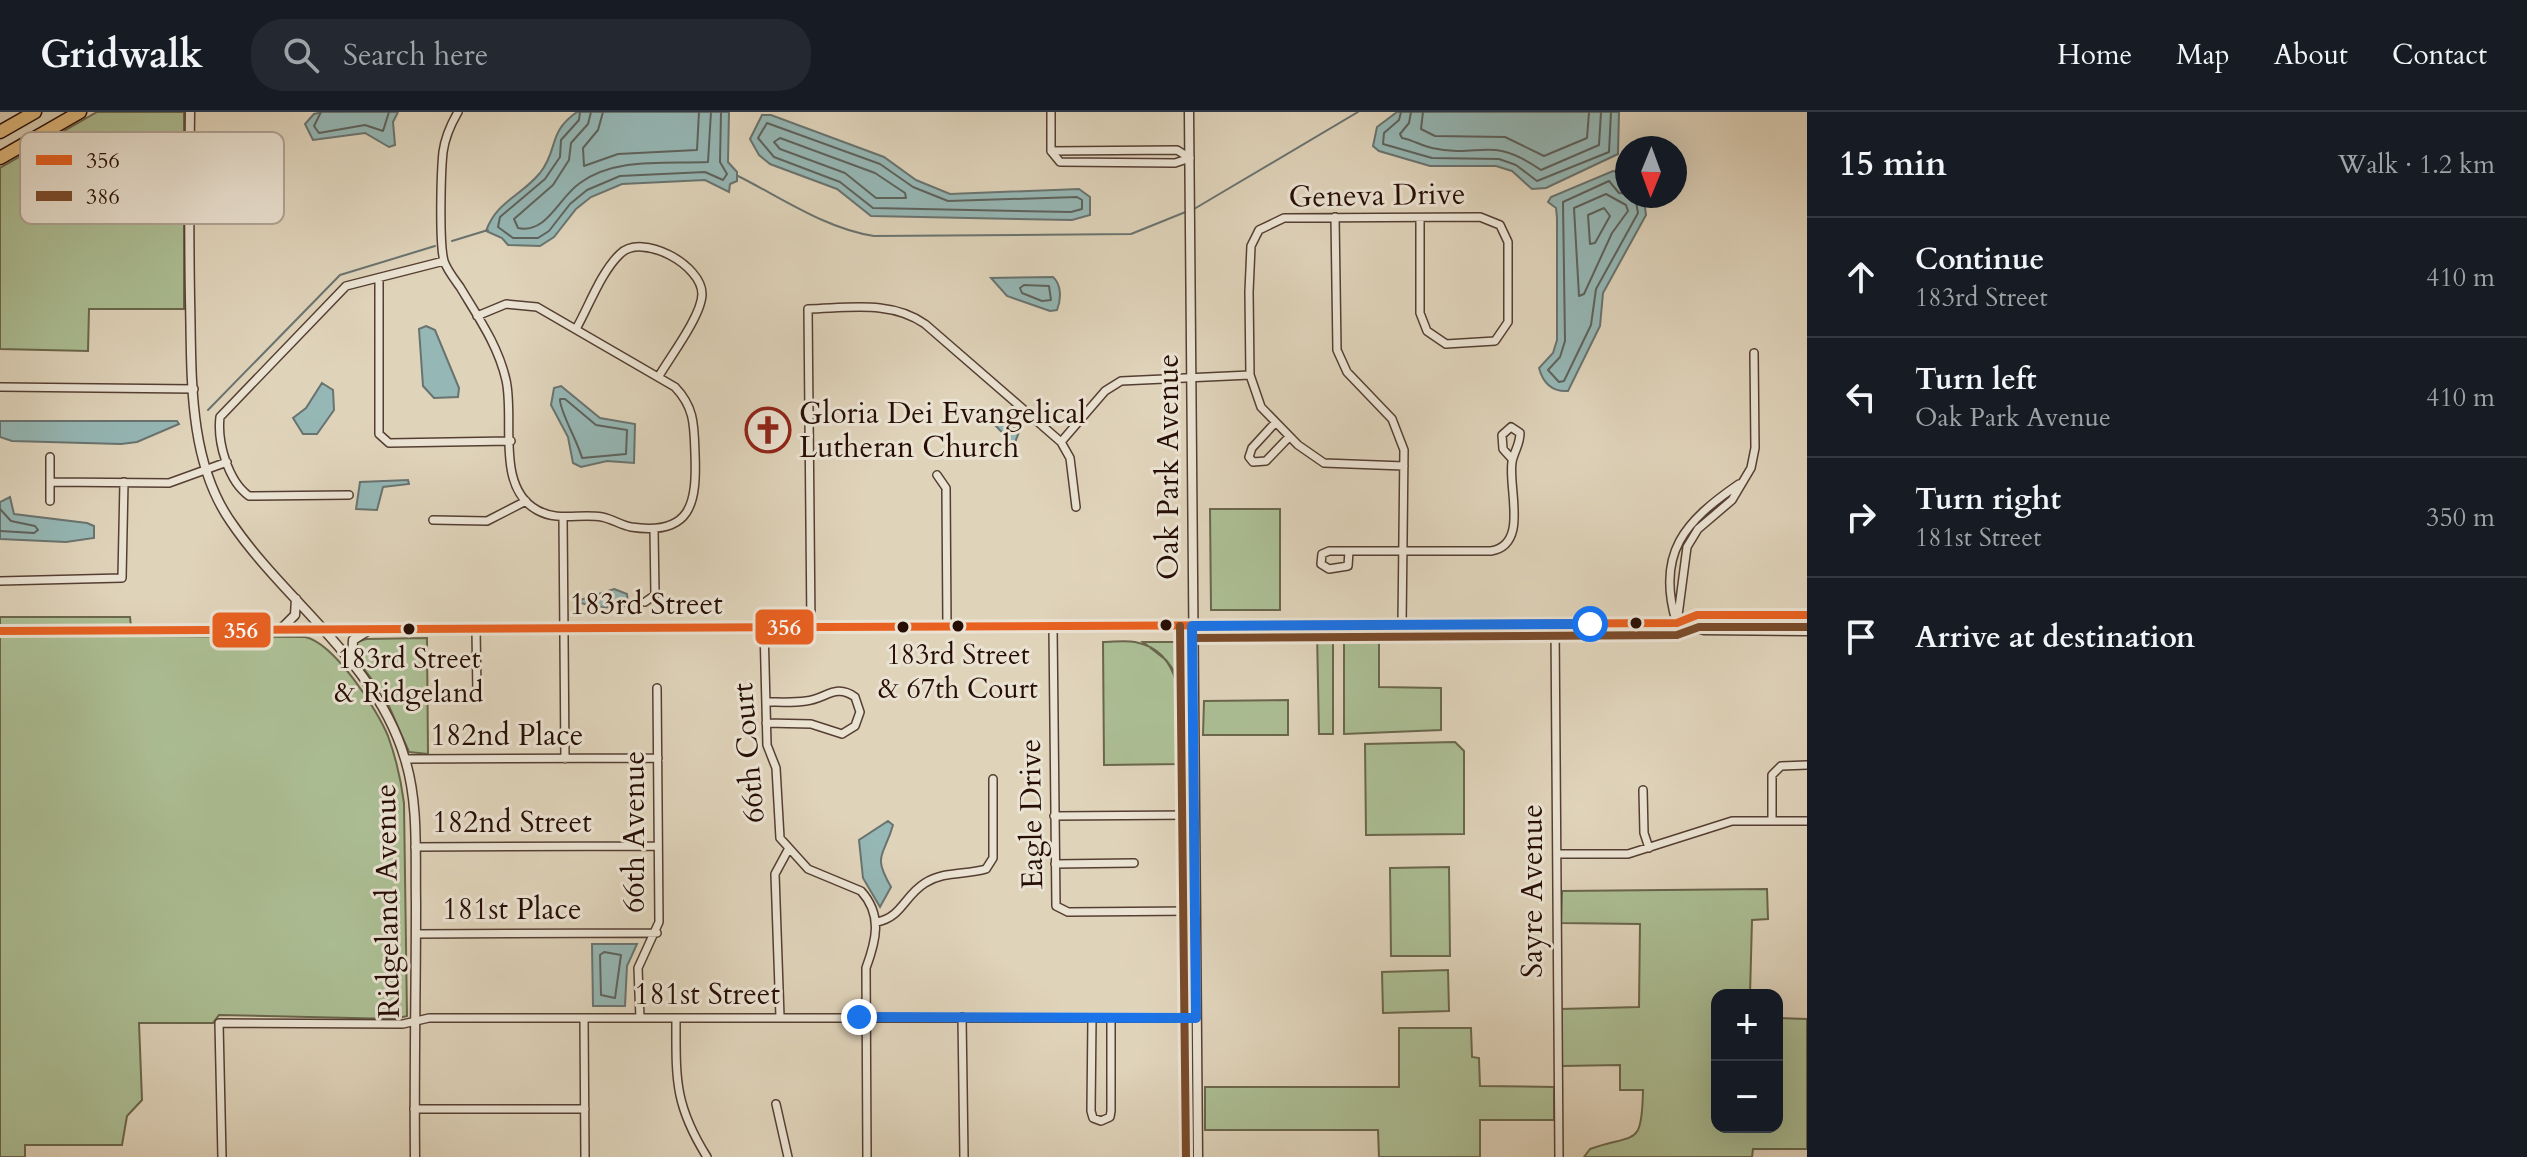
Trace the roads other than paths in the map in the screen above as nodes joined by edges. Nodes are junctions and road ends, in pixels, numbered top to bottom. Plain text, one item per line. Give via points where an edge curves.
1 (35, 112) edge
2 (80, 112) edge
3 (190, 112) edge
4 (458, 112) edge
5 (1051, 112) edge
6 (1189, 112) edge
7 (0, 132) edge
8 (45, 132) edge
9 (190, 132) edge
10 (20, 146) edge
11 (0, 158) edge
12 (1190, 158) junction
13 (1335, 217) junction
14 (1420, 218) junction
15 (192, 224) edge
16 (444, 261) junction
17 (379, 278) junction
18 (477, 316) junction
19 (576, 329) junction
20 (1754, 353) dead end
21 (1250, 375) junction
22 (659, 376) junction
23 (1192, 379) junction
24 (0, 387) edge
25 (194, 389) junction
26 (1275, 423) junction
27 (1289, 437) junction
28 (511, 441) junction
29 (1061, 442) junction
30 (50, 457) dead end
31 (1512, 459) dead end
32 (227, 462) junction
33 (1404, 466) junction
34 (205, 469) junction
35 (937, 475) dead end
36 (50, 482) junction
37 (124, 482) junction
38 (1741, 482) junction
39 (349, 495) dead end
40 (50, 501) dead end
41 (526, 501) junction
42 (1076, 507) dead end
43 (563, 517) junction
44 (433, 520) dead end
45 (654, 529) junction
46 (1349, 551) dead end
47 (1405, 552) junction
48 (0, 581) edge
49 (296, 598) junction
50 (645, 602) dead end
51 (1807, 615) edge
52 (1677, 623) junction
53 (1555, 624) junction
54 (1402, 625) junction
55 (1192, 626) junction
56 (764, 627) junction
57 (811, 627) junction
58 (947, 627) junction
59 (1053, 627) junction
60 (324, 628) junction
61 (371, 628) junction
62 (563, 628) junction
63 (281, 629) junction
64 (476, 629) junction
65 (0, 631) edge
66 (1807, 631) edge
67 (352, 664) junction
68 (657, 688) dead end
69 (477, 694) dead end
70 (766, 702) junction
71 (766, 723) junction
72 (658, 758) junction
73 (405, 759) junction
74 (565, 759) junction
75 (1807, 765) edge
76 (993, 779) dead end
77 (1643, 790) dead end
78 (1194, 815) junction
79 (1054, 816) junction
80 (1772, 821) junction
81 (1807, 821) edge
82 (657, 846) junction
83 (415, 847) junction
84 (1649, 848) junction
85 (788, 850) junction
86 (1557, 854) junction
87 (1134, 863) dead end
88 (1055, 864) junction
89 (1195, 911) junction
90 (877, 922) junction
91 (657, 933) junction
92 (416, 934) junction
93 (780, 1017) junction
94 (866, 1017) junction
95 (962, 1017) junction
96 (584, 1018) junction
97 (640, 1018) junction
98 (676, 1018) junction
99 (1092, 1018) junction
100 (1111, 1018) junction
101 (1196, 1018) junction
102 (414, 1021) junction
103 (776, 1104) dead end
104 (414, 1109) junction
105 (585, 1109) junction
106 (222, 1157) edge
107 (415, 1157) edge
108 (585, 1157) edge
109 (707, 1157) edge
110 (788, 1157) edge
111 (867, 1157) edge
112 (964, 1157) edge
113 (1198, 1157) edge
114 (1559, 1157) edge

1 - 7 highway
2 - 8 highway
3 - 9 street, Ridgeland Avenue
4 - 16 street via 443,150
5 - 12 street via 1051,151 1060,162 1175,163
6 - 12 street, Oak Park Avenue
10 - 11 highway
12 - 23 street, Oak Park Avenue
13 - 14 street, Geneva Drive
13 - 21 street, Geneva Drive via 1278,219 1259,230 1251,246
13 - 33 street via 1337,350 1347,372 1392,419 1402,441
14 - 14 street, Geneva Drive via 1487,218 1507,237 1508,317 1503,333 1489,344 1446,344 1430,334 1421,318
15 - 25 street, Ridgeland Avenue
16 - 17 street
16 - 18 street
17 - 28 street via 379,434 389,443
17 - 32 street via 346,286 220,417 218,432
18 - 19 street via 520,303
18 - 28 street via 506,378
19 - 22 street
19 - 22 street via 622,252 638,245 656,250 693,272 702,292
20 - 38 street via 1755,448
21 - 23 street
21 - 26 street via 1255,397
22 - 45 street via 675,387 692,411 696,489 681,520
23 - 29 street via 1121,381 1105,391
23 - 55 street, Oak Park Avenue
24 - 25 street
25 - 34 street, Ridgeland Avenue
26 - 27 street
26 - 27 street via 1252,448 1251,460 1263,463
27 - 33 street via 1330,465
28 - 41 street via 513,479
29 - 42 street via 1070,458
29 - 57 street via 915,316 888,307 808,309
30 - 36 street
31 - 47 street via 1513,529 1506,545 1494,551
32 - 34 street
32 - 39 street via 239,489 249,496
33 - 47 street
34 - 37 street via 169,483
34 - 49 street, Ridgeland Avenue via 230,522
35 - 58 street via 946,488
36 - 37 street
36 - 40 street
37 - 48 street via 122,578
38 - 52 street via 1732,500 1698,529 1687,547
38 - 52 street via 1697,517 1677,541 1671,556 1671,602
41 - 43 street via 544,514
41 - 44 street via 487,521
43 - 45 street via 602,517
43 - 62 street
45 - 50 street via 655,595
46 - 47 street
47 - 54 street
49 - 60 street, Ridgeland Avenue
49 - 63 street via 295,615
51 - 52 street, 183rd Street via 1697,615
52 - 53 street, 183rd Street
52 - 66 street, 183rd Street via 1704,630
53 - 54 street, 183rd Street
53 - 86 street, Sayre Avenue
54 - 55 street, 183rd Street
55 - 59 street, 183rd Street
55 - 78 street, Oak Park Avenue
56 - 57 street, 183rd Street
56 - 62 street, 183rd Street
56 - 70 street, 66th Court
57 - 58 street, 183rd Street
58 - 59 street, 183rd Street
59 - 79 street, Eagle Drive
60 - 61 street, 183rd Street
60 - 63 street, 183rd Street
60 - 67 street, Ridgeland Avenue
61 - 64 street, 183rd Street
61 - 67 street via 353,640
62 - 64 street, 183rd Street
62 - 74 street
63 - 65 street, 183rd Street
64 - 69 street
67 - 73 street, Ridgeland Avenue via 389,717
68 - 72 street, 66th Avenue
70 - 71 street, 66th Court
70 - 71 street via 808,701 842,690 855,697 860,712 855,726 842,734 811,724
71 - 85 street, 66th Court via 776,768 777,827
72 - 74 street, 182nd Place
72 - 82 street, 66th Avenue
73 - 74 street, 182nd Place
73 - 83 street, Ridgeland Avenue
75 - 80 street via 1781,766 1772,775
76 - 90 street via 993,858 988,866 925,883 897,915
77 - 84 street
78 - 79 street
78 - 89 street, Oak Park Avenue
79 - 88 street, Eagle Drive
80 - 81 street
80 - 84 street via 1732,821
82 - 83 street, 182nd Street
82 - 91 street, 66th Avenue
83 - 92 street, Ridgeland Avenue
84 - 86 street via 1628,854
85 - 90 street, 66th Court via 808,869 861,891
85 - 93 street via 775,874
86 - 114 street, Sayre Avenue
87 - 88 street
88 - 89 street, Eagle Drive via 1055,902 1063,911
89 - 101 street, Oak Park Avenue
90 - 94 street via 866,968
91 - 92 street, 181st Place
91 - 97 street, 66th Avenue via 638,968
92 - 102 street, Ridgeland Avenue
93 - 94 street, 181st Street
93 - 98 street, 181st Street
94 - 95 street, 181st Street
94 - 111 street
95 - 99 street, 181st Street
95 - 112 street
96 - 97 street, 181st Street
96 - 102 street, 181st Street
96 - 105 street
97 - 98 street, 181st Street
98 - 109 street via 680,1105
99 - 100 street, 181st Street
99 - 100 street via 1091,1111 1101,1121 1111,1111
100 - 101 street, 181st Street
101 - 113 street, Oak Park Avenue
102 - 104 street, Ridgeland Avenue
102 - 106 street, 181st Street via 219,1023
103 - 110 street
104 - 105 street
104 - 107 street, Ridgeland Avenue
105 - 108 street

